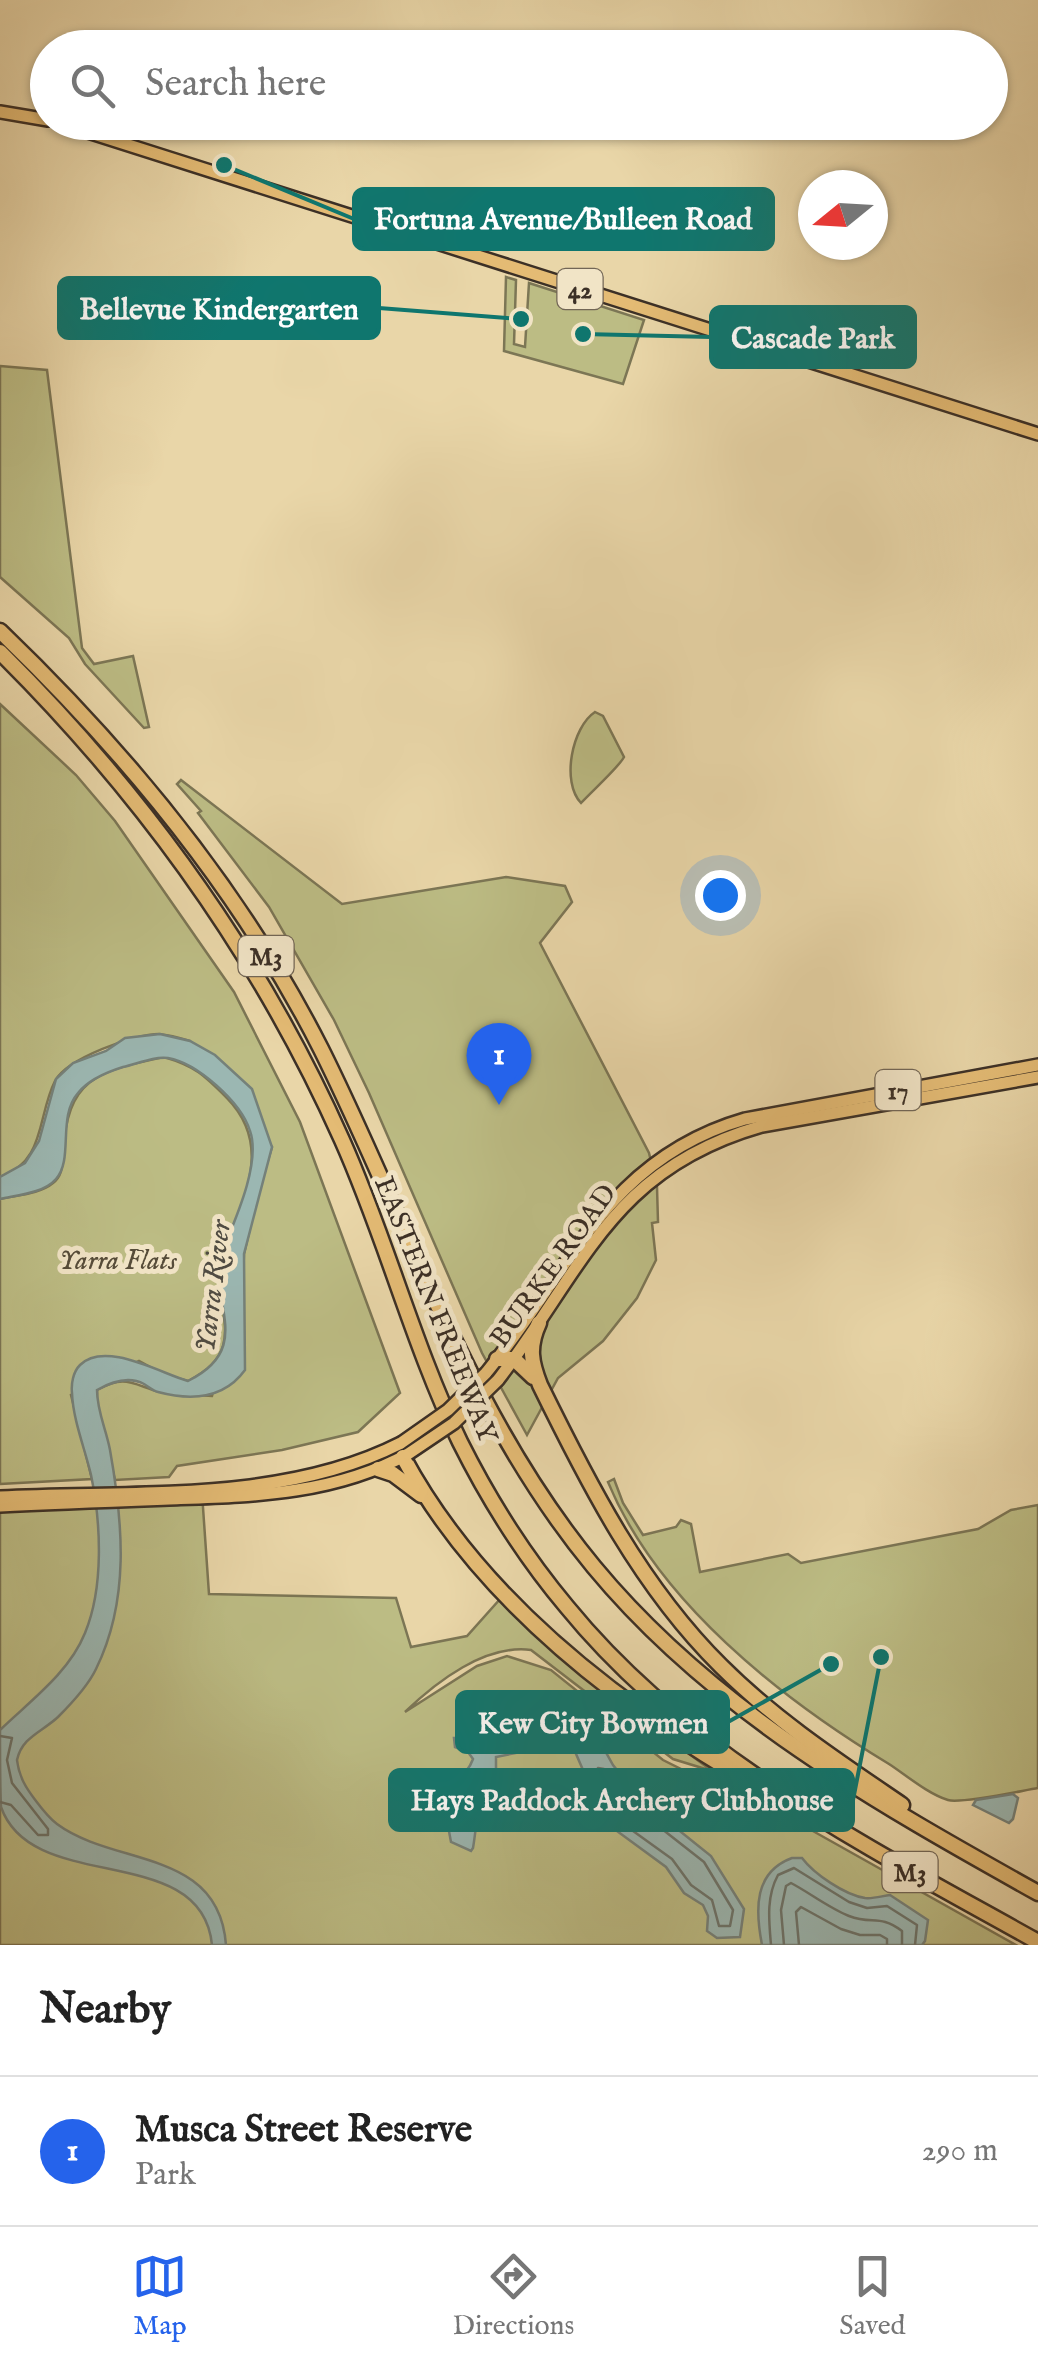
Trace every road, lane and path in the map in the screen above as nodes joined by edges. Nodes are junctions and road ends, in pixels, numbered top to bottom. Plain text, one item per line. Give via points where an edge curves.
1 (0, 112) edge
2 (30, 117) edge
3 (113, 140) edge
4 (1038, 434) edge
5 (0, 631) edge
6 (0, 652) edge
7 (1038, 1065) edge
8 (1038, 1077) edge
9 (878, 1099) junction
10 (628, 1193) junction
11 (539, 1324) junction
12 (506, 1359) junction
13 (540, 1386) junction
14 (402, 1450) junction
15 (378, 1469) junction
16 (326, 1479) junction
17 (0, 1497) edge
18 (38, 1499) junction
19 (0, 1506) edge
20 (432, 1506) junction
21 (814, 1815) junction
22 (998, 1870) junction
23 (1038, 1893) edge
24 (1038, 1942) edge

1 - 2 main road
3 - 4 main road, 42
5 - 22 highway, EASTERN FREEWAY / M3 via 156,796 272,965 320,1046 504,1435 594,1568 669,1648 766,1727
6 - 21 highway, EASTERN FREEWAY / M3 via 154,824 276,1008 359,1180 458,1439 532,1561 576,1619 646,1690
7 - 9 main road, BURKE ROAD / 17
8 - 9 main road, BURKE ROAD / 17
9 - 10 main road, BURKE ROAD / 17 via 776,1112 708,1140
10 - 11 main road, BURKE ROAD / 17
10 - 12 main road, BURKE ROAD / 17 via 586,1233
11 - 12 main road, BURKE ROAD / 17
11 - 13 highway via 531,1346
12 - 13 highway
12 - 14 main road, BURKE ROAD / 17, bridge
13 - 22 highway via 636,1562 719,1665 806,1738
14 - 15 main road, BURKE ROAD / 17
14 - 16 main road, BURKE ROAD / 17
14 - 20 highway
15 - 16 main road, BURKE ROAD / 17
15 - 20 highway
16 - 18 main road, BURKE ROAD / 17 via 183,1494
17 - 18 main road, 17
18 - 19 main road, 17
20 - 21 highway via 508,1595 602,1680 702,1753
21 - 24 highway, EASTERN FREEWAY / M3
22 - 23 highway, EASTERN FREEWAY / M3

